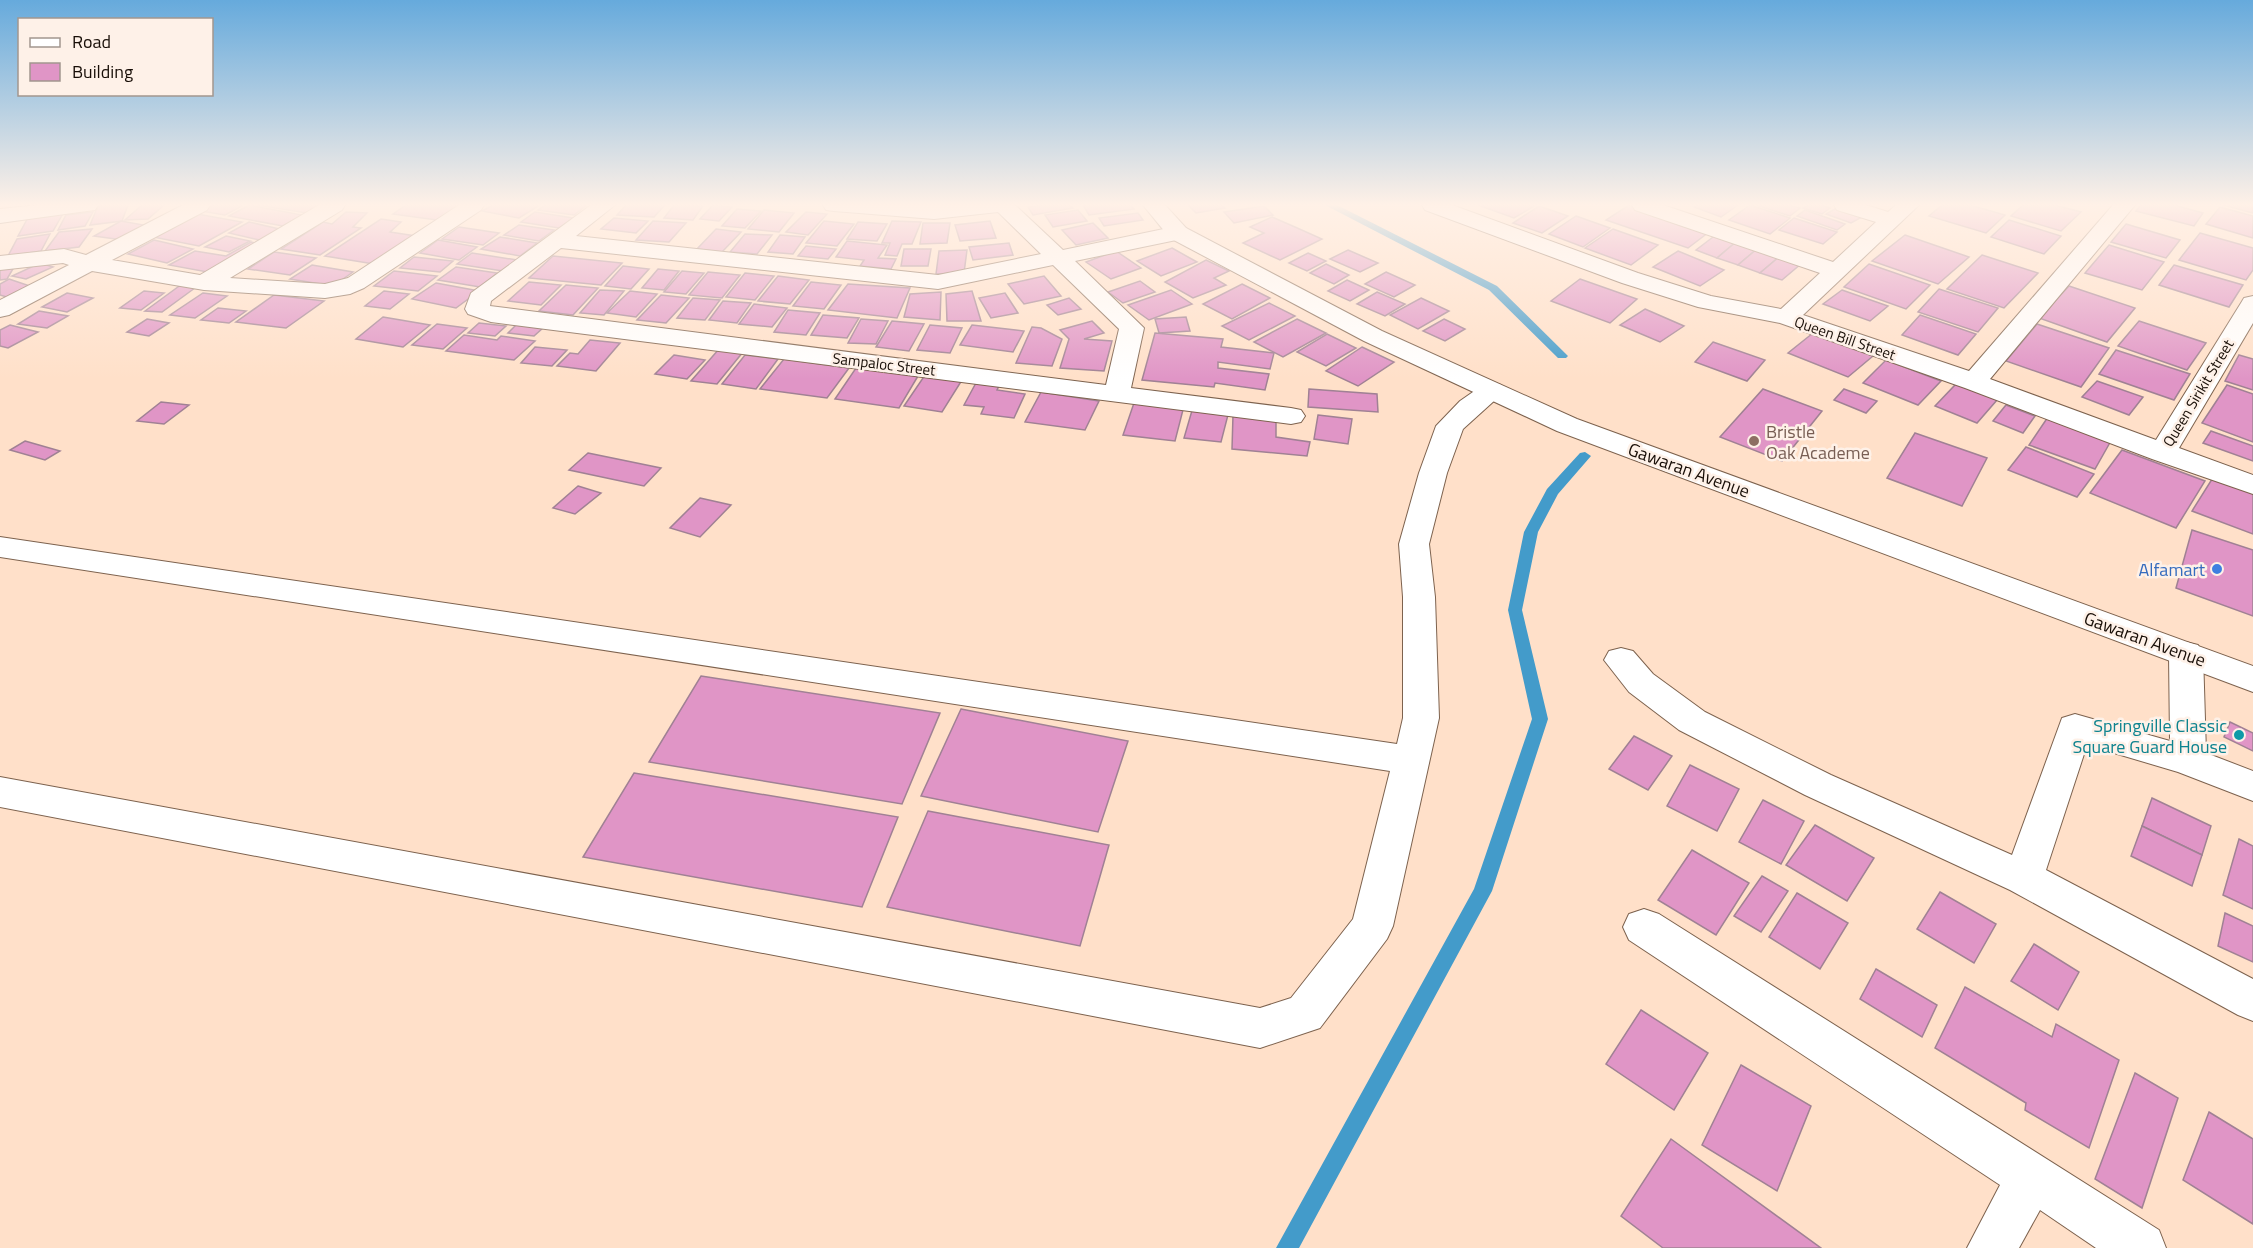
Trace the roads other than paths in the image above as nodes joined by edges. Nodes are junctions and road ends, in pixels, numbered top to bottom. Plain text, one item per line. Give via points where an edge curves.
1 (88, 263) edge
2 (89, 263) edge
3 (237, 263) edge
4 (385, 263) edge
5 (526, 263) edge
6 (763, 263) edge
7 (1029, 263) edge
8 (1065, 263) edge
9 (1235, 263) edge
10 (1590, 263) edge
11 (1815, 263) edge
12 (1843, 263) edge
13 (2075, 263) edge
14 (1835, 270) junction
15 (204, 283) junction
16 (2253, 303) edge
17 (0, 310) edge
18 (1786, 317) junction
19 (1974, 382) junction
20 (1492, 391) junction
21 (1118, 393) junction
22 (1291, 416) dead end
23 (2162, 453) junction
24 (2253, 485) edge
25 (0, 547) edge
26 (2186, 654) junction
27 (1621, 660) dead end
28 (2253, 679) edge
29 (1411, 760) junction
30 (2188, 761) junction
31 (2253, 786) edge
32 (0, 792) edge
33 (2024, 878) junction
34 (1644, 927) dead end
35 (2253, 1001) edge
36 (2032, 1176) junction
37 (1992, 1248) edge
38 (2141, 1248) edge

1 - 17 street
2 - 15 street
3 - 15 street
4 - 15 street via 356,283 325,291
5 - 21 street, Sampaloc Street via 480,298 477,309 491,315
6 - 7 street via 938,282
8 - 21 street via 1132,328
9 - 20 street, Gawaran Avenue via 1373,336
10 - 18 street, Queen Bill Street via 1707,302
11 - 14 street
12 - 14 street
13 - 19 street
14 - 18 street
16 - 23 street, Queen Sirikit Street
18 - 19 street, Queen Bill Street
19 - 23 street, Queen Bill Street
20 - 26 street, Gawaran Avenue via 1567,425
20 - 29 street via 1450,426 1414,544 1421,718
21 - 22 street, Sampaloc Street
23 - 24 street, Queen Bill Street
25 - 29 street
26 - 28 street, Gawaran Avenue
26 - 30 street
27 - 33 street via 1641,683 1692,721 1818,785
29 - 32 street via 1372,926 1305,1014 1260,1028
30 - 31 street
30 - 33 street via 2075,728
33 - 35 street
34 - 36 street
36 - 37 street
36 - 38 street

